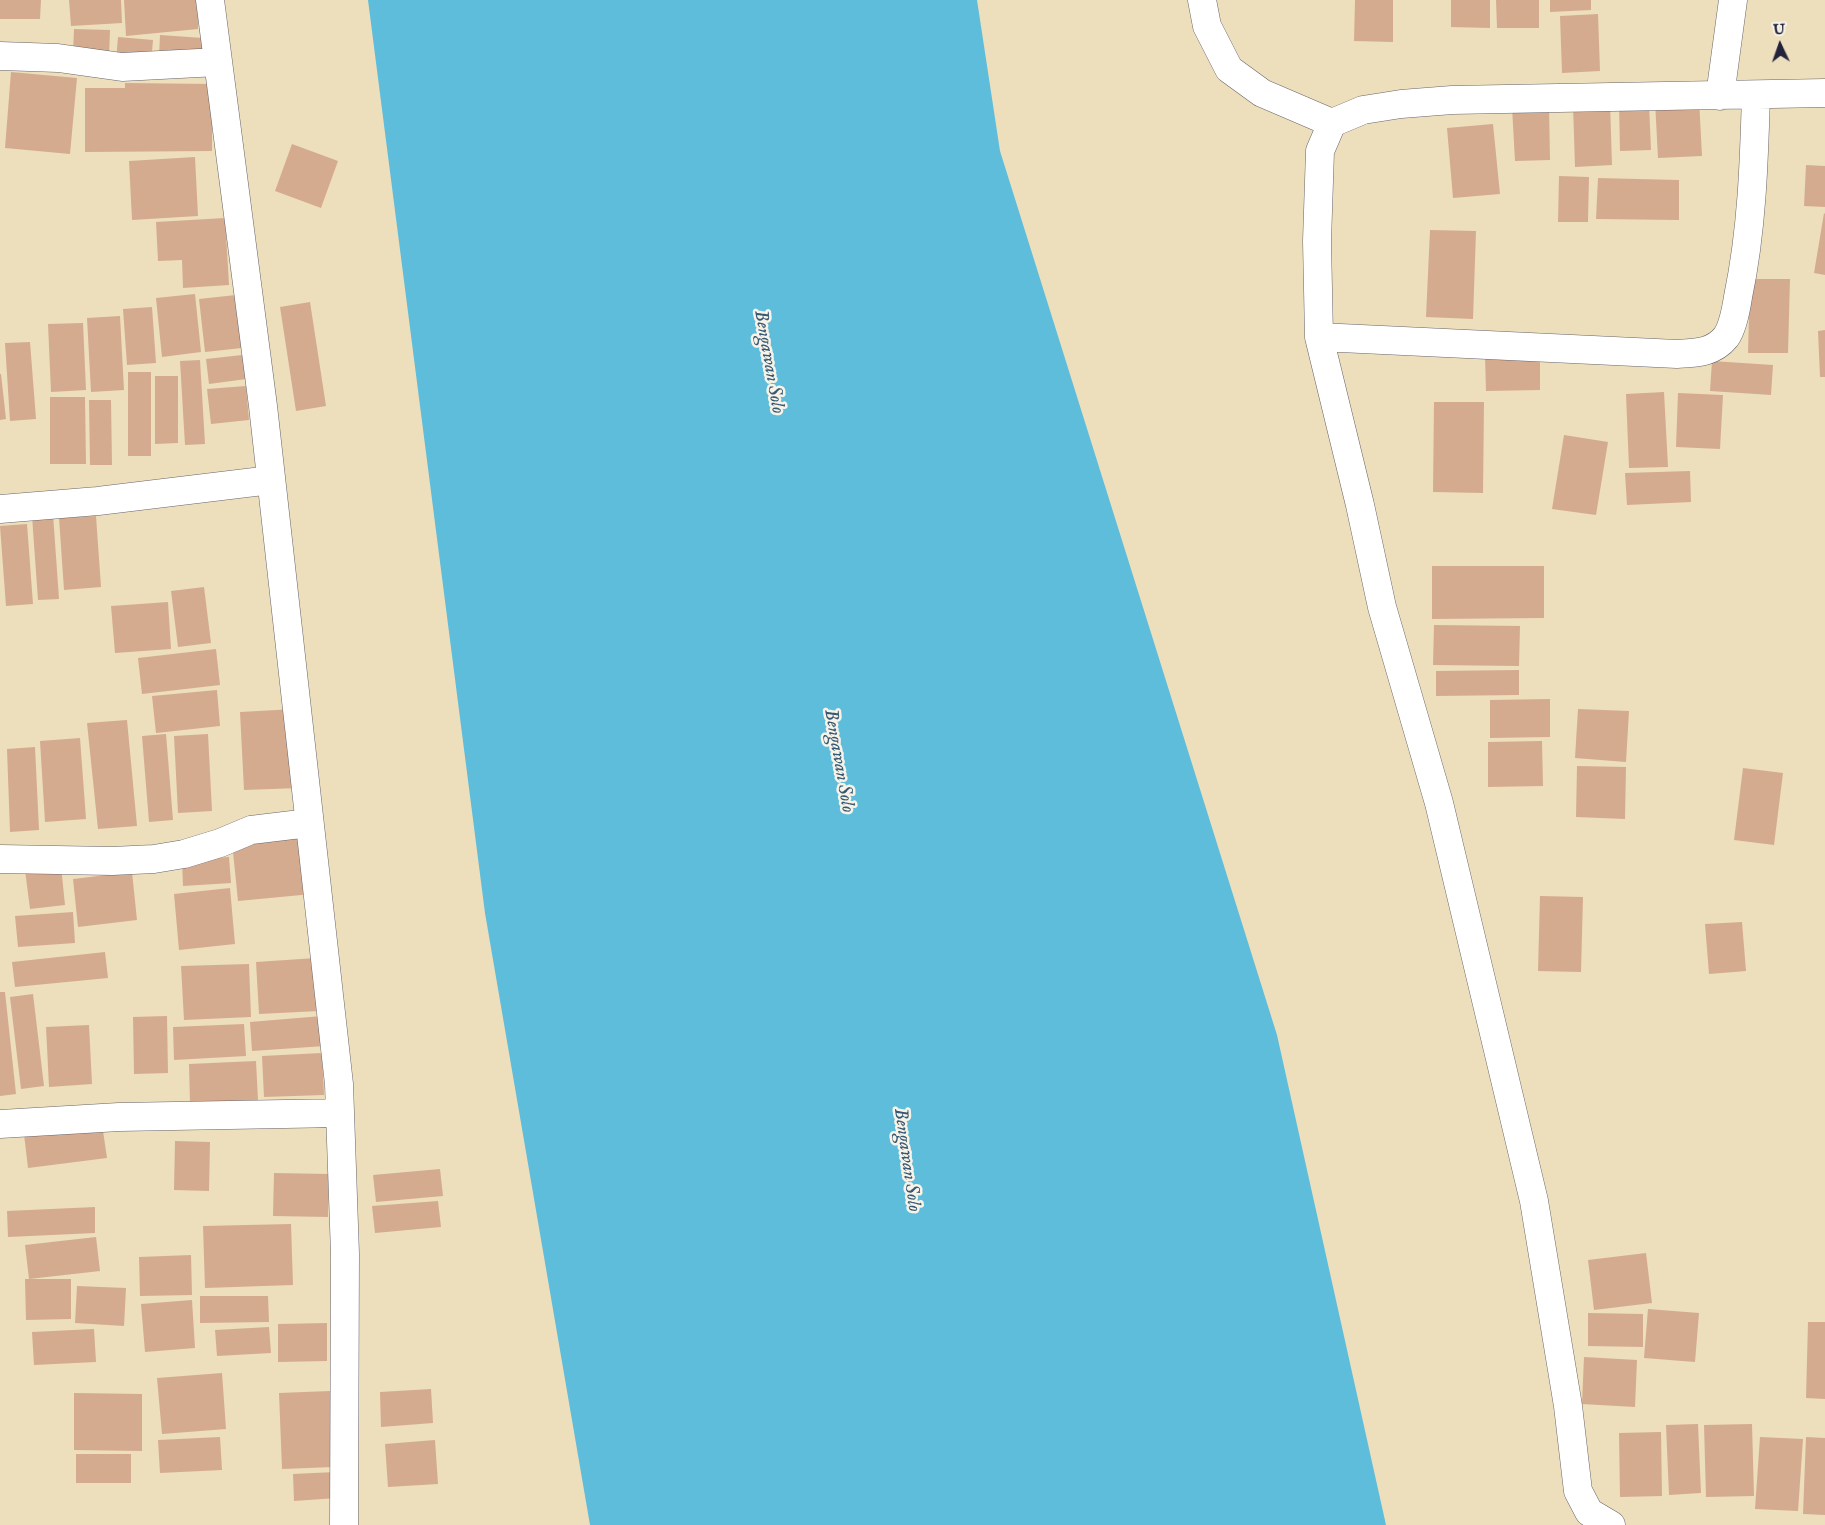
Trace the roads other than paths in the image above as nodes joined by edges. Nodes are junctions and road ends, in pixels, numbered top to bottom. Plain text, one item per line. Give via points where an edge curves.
1 (210, 0) edge
2 (1202, 0) edge
3 (1733, 0) edge
4 (0, 56) edge
5 (218, 62) junction
6 (1825, 93) edge
7 (1756, 95) junction
8 (1720, 96) junction
9 (1332, 123) junction
10 (1319, 337) junction
11 (271, 480) junction
12 (0, 509) edge
13 (308, 822) junction
14 (0, 858) edge
15 (340, 1113) junction
16 (0, 1124) edge
17 (344, 1525) edge
18 (1611, 1525) edge

1 - 5 street
2 - 9 street via 1207,26 1230,68 1262,93
3 - 8 street
4 - 5 street via 58,58 122,68
5 - 11 street
6 - 7 street
7 - 8 street
7 - 10 street via 1753,200 1742,278 1727,336 1716,346 1703,353 1677,354
8 - 9 street via 1452,100 1363,110
9 - 10 street via 1320,151 1317,241
10 - 18 street via 1382,607 1439,803 1534,1201 1568,1406 1578,1491 1588,1512
11 - 12 street
11 - 13 street
13 - 14 street via 251,830 184,854 154,859
13 - 15 street
15 - 16 street via 119,1117
15 - 17 street via 344,1254

